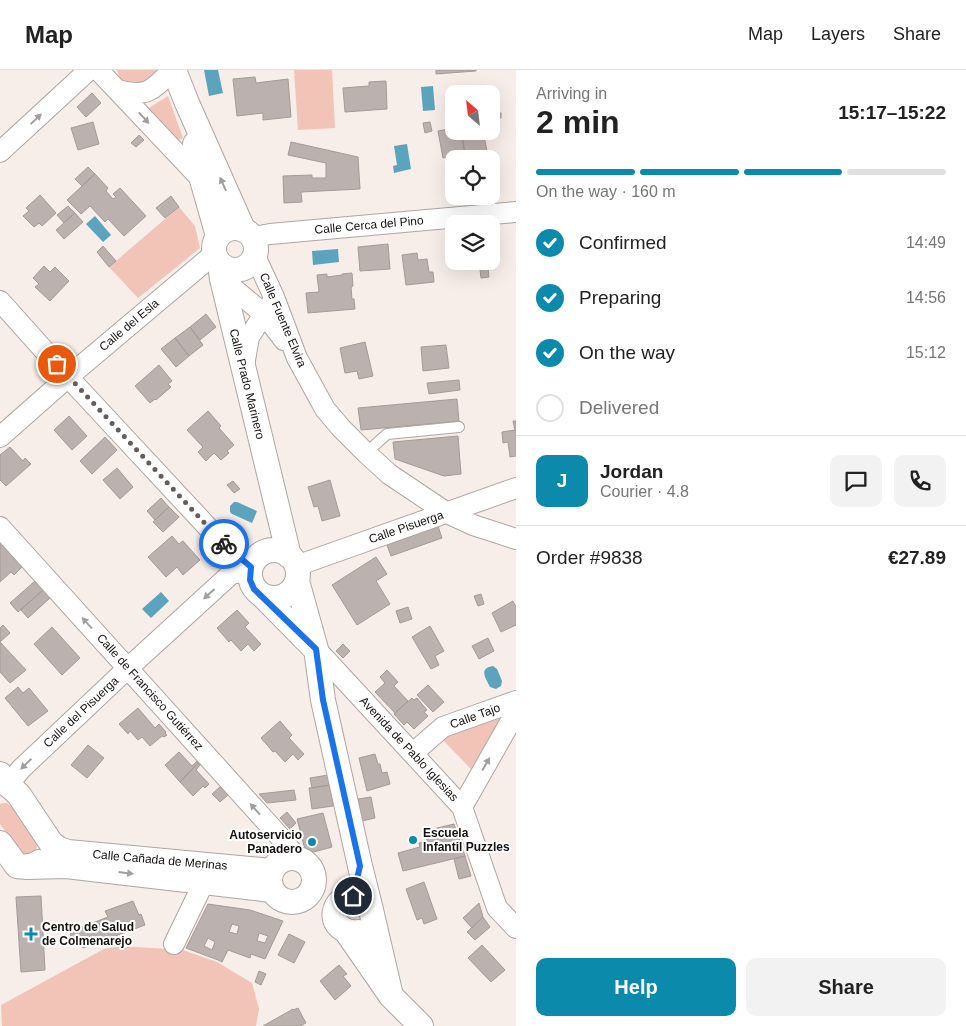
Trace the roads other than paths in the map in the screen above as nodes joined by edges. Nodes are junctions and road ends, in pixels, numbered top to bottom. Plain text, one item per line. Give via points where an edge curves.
1 (89, 70) edge
2 (98, 70) edge
3 (173, 70) edge
4 (118, 90) junction
5 (187, 103) junction
6 (0, 152) edge
7 (202, 180) junction
8 (516, 212) edge
9 (250, 240) junction
10 (218, 258) junction
11 (274, 297) junction
12 (0, 301) edge
13 (265, 315) junction
14 (297, 358) junction
15 (243, 370) junction
16 (68, 377) junction
17 (459, 427) dead end
18 (0, 437) edge
19 (366, 454) junction
20 (516, 488) edge
21 (277, 504) junction
22 (447, 513) junction
23 (0, 527) edge
24 (516, 539) edge
25 (253, 564) junction
26 (294, 568) junction
27 (262, 595) junction
28 (316, 649) junction
29 (128, 668) junction
30 (516, 701) edge
31 (516, 712) edge
32 (413, 753) junction
33 (3, 782) edge
34 (462, 807) junction
35 (0, 843) edge
36 (51, 843) junction
37 (306, 866) junction
38 (14, 867) edge
39 (271, 880) junction
40 (204, 882) junction
41 (299, 901) junction
42 (353, 909) junction
43 (515, 924) edge
44 (174, 944) dead end
45 (391, 996) junction
46 (421, 1026) edge

6 -> 1 street
2 - 4 street
3 - 4 street, Calle Prado Marinero via 143,94
3 - 5 street, Calle Prado Marinero
4 -> 7 street
5 - 7 street, Calle Prado Marinero
9 -> 5 street, Calle Prado Marinero
7 - 10 street, Calle Prado Marinero
8 - 9 street, Calle Cerca del Pino via 270,234
9 - 10 street via 234,227 225,230
9 - 10 street via 251,263 243,268 227,268
9 - 11 street, Calle Fuente Elvira
10 - 13 street
10 - 15 street, Calle Prado Marinero
10 - 16 street, Calle del Esla
11 - 13 street
11 - 14 street, Calle Fuente Elvira
12 - 16 street
13 - 14 street
13 - 15 street via 249,337
14 - 19 street, Calle Fuente Elvira via 326,409
15 - 21 street, Calle Prado Marinero
16 - 18 street, Calle del Esla
16 - 25 street via 229,550
17 - 19 lane via 387,434
19 - 22 street, Calle Fuente Elvira via 389,474
20 - 22 street, Calle Pisuerga
21 - 25 street, Calle Prado Marinero via 271,531
21 - 26 street, Calle Prado Marinero
22 - 24 street, Calle Fuente Elvira
22 - 26 street, Calle Pisuerga
29 -> 23 street, Calle de Francisco Gutiérrez
25 - 26 street via 269,551 280,551
25 - 27 street via 250,580
25 -> 29 street, Calle del Pisuerga via 231,574
26 - 27 street via 292,590 283,597
26 - 28 street, Calle Prado Marinero
27 - 28 street, Avenida de Pablo Iglesias
28 - 32 street, Avenida de Pablo Iglesias
28 - 42 street, Calle Prado Marinero via 323,700 360,866
29 -> 33 street, Calle del Pisuerga
37 -> 29 street, Calle de Francisco Gutiérrez
30 - 32 street, Calle Tajo via 443,727
34 -> 31 street, Calle Tajo
32 - 34 street, Avenida de Pablo Iglesias
33 - 36 street via 19,796
34 - 43 street, Avenida de Pablo Iglesias via 496,908
35 - 38 street
36 - 38 street via 46,857 36,864
36 - 39 street, Calle Cañada de Merinas via 68,852
37 - 39 street via 285,858 275,865
37 - 41 street via 314,880 313,887
37 - 42 street
38 -> 40 street, Calle Cañada de Merinas via 66,866
39 - 40 street, Calle Cañada de Merinas
39 - 41 street via 275,895 286,902
40 - 44 street, Calle Cañada de Merinas
41 - 42 street
42 - 45 street
42 - 45 street
45 - 46 street

